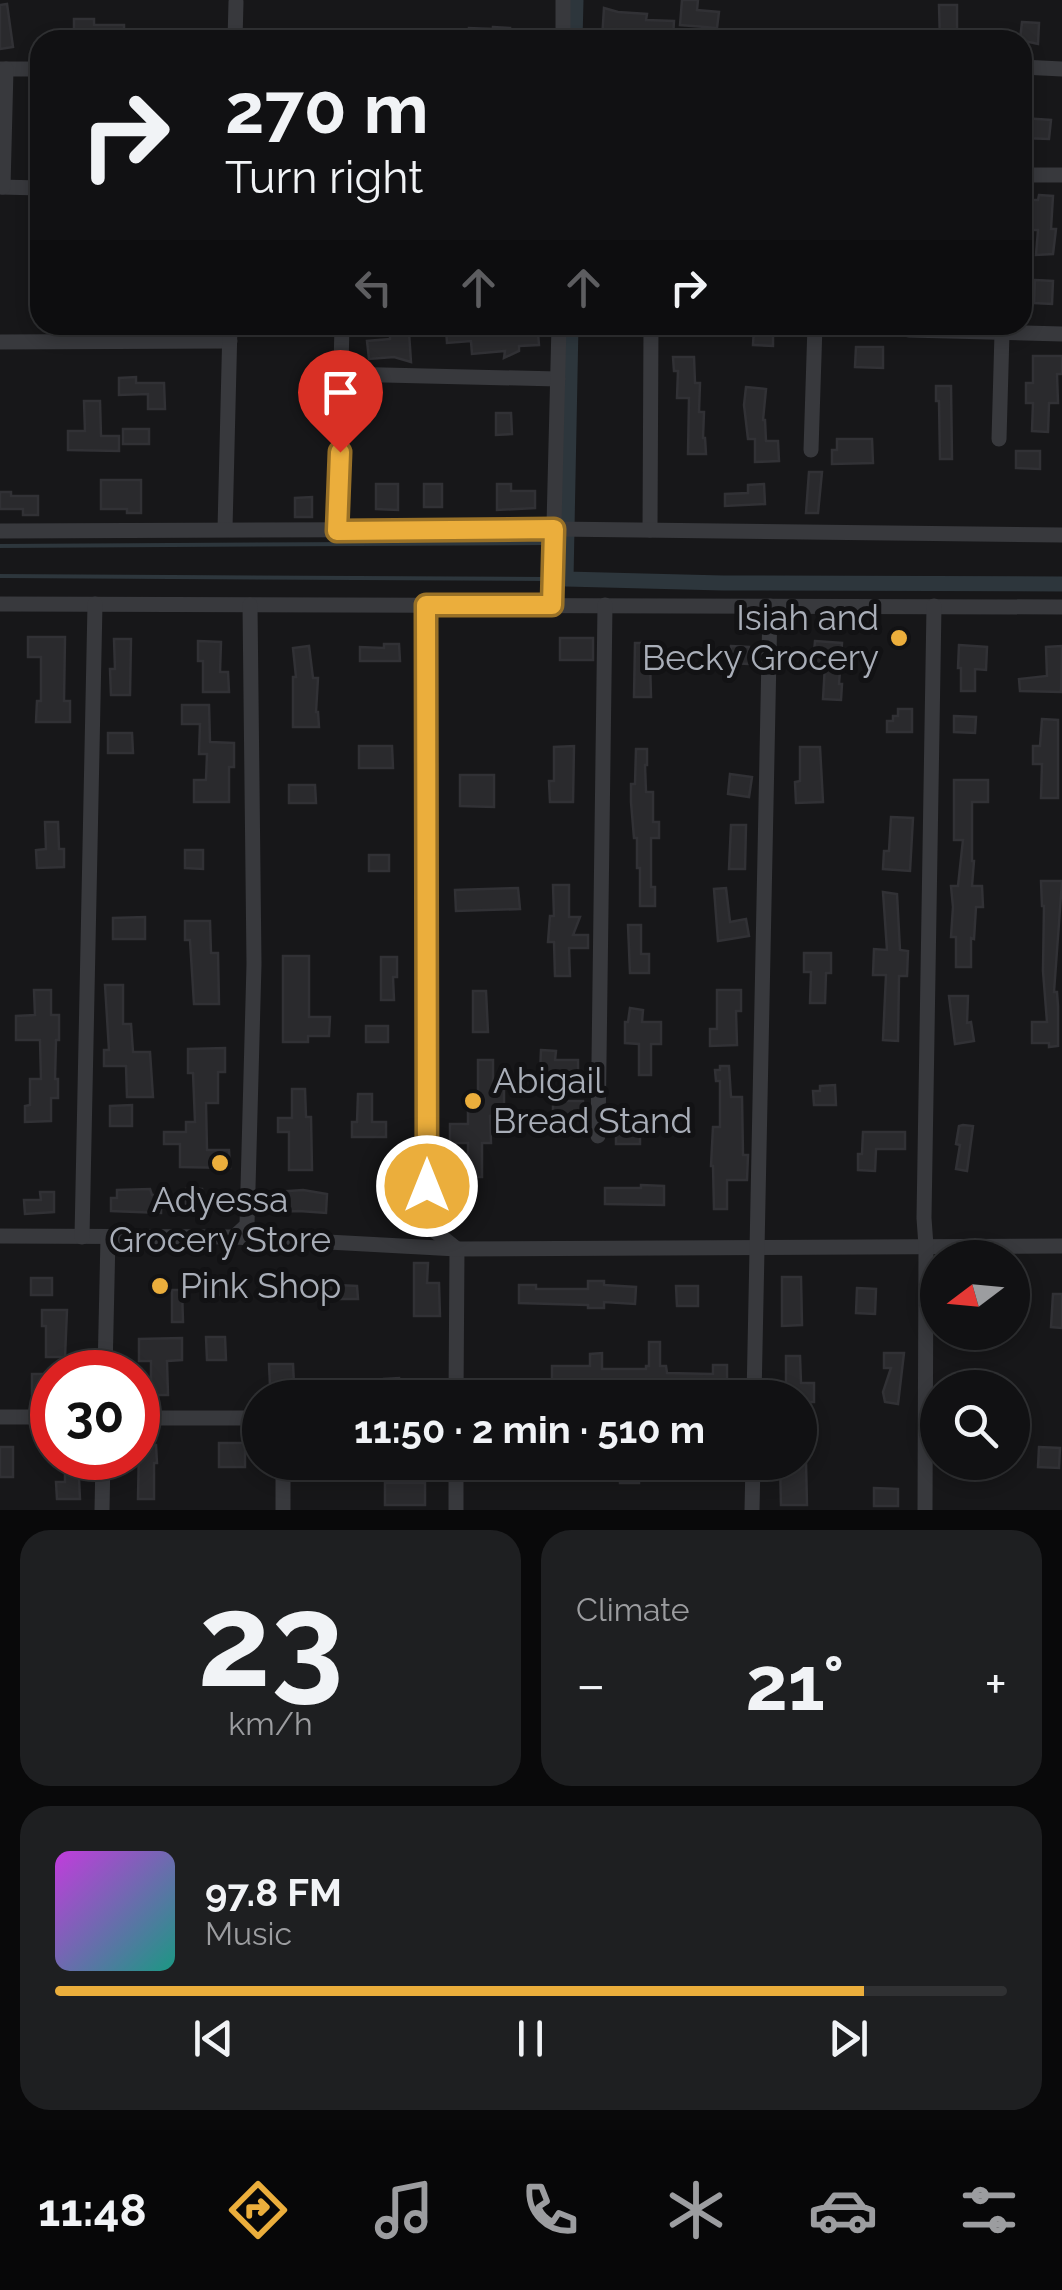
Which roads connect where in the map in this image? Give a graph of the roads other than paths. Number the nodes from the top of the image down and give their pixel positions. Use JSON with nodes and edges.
{"nodes":[{"id":1,"x":563,"y":0,"type":"edge"},
{"id":2,"x":236,"y":2,"type":"edge"},
{"id":3,"x":236,"y":30,"type":"edge"},
{"id":4,"x":563,"y":30,"type":"edge"},
{"id":5,"x":1032,"y":68,"type":"edge"},
{"id":6,"x":3,"y":69,"type":"edge"},
{"id":7,"x":30,"y":69,"type":"edge"},
{"id":8,"x":1062,"y":69,"type":"edge"},
{"id":9,"x":1032,"y":175,"type":"edge"},
{"id":10,"x":1062,"y":175,"type":"edge"},
{"id":11,"x":2,"y":188,"type":"edge"},
{"id":12,"x":30,"y":188,"type":"edge"},
{"id":13,"x":1032,"y":334,"type":"edge"},
{"id":14,"x":1062,"y":334,"type":"edge"},
{"id":15,"x":179,"y":335,"type":"edge"},
{"id":16,"x":230,"y":335,"type":"edge"},
{"id":17,"x":342,"y":335,"type":"edge"},
{"id":18,"x":559,"y":335,"type":"edge"},
{"id":19,"x":652,"y":335,"type":"edge"},
{"id":20,"x":814,"y":335,"type":"edge"},
{"id":21,"x":1002,"y":335,"type":"edge"},
{"id":22,"x":0,"y":342,"type":"edge"},
{"id":23,"x":342,"y":374,"type":"junction"},
{"id":24,"x":558,"y":379,"type":"junction"},
{"id":25,"x":999,"y":440,"type":"dead end"},
{"id":26,"x":811,"y":450,"type":"dead end"},
{"id":27,"x":224,"y":529,"type":"junction"},
{"id":28,"x":554,"y":529,"type":"junction"},
{"id":29,"x":650,"y":530,"type":"junction"},
{"id":30,"x":0,"y":531,"type":"edge"},
{"id":31,"x":337,"y":531,"type":"junction"},
{"id":32,"x":1062,"y":536,"type":"edge"},
{"id":33,"x":0,"y":604,"type":"edge"},
{"id":34,"x":95,"y":604,"type":"junction"},
{"id":35,"x":250,"y":605,"type":"junction"},
{"id":36,"x":426,"y":605,"type":"junction"},
{"id":37,"x":552,"y":605,"type":"junction"},
{"id":38,"x":605,"y":606,"type":"junction"},
{"id":39,"x":770,"y":606,"type":"junction"},
{"id":40,"x":934,"y":606,"type":"junction"},
{"id":41,"x":1062,"y":606,"type":"edge"},
{"id":42,"x":598,"y":1136,"type":"dead end"},
{"id":43,"x":0,"y":1236,"type":"edge"},
{"id":44,"x":82,"y":1237,"type":"junction"},
{"id":45,"x":108,"y":1237,"type":"junction"},
{"id":46,"x":234,"y":1237,"type":"junction"},
{"id":47,"x":926,"y":1240,"type":"edge"},
{"id":48,"x":757,"y":1246,"type":"junction"},
{"id":49,"x":920,"y":1246,"type":"edge"},
{"id":50,"x":1030,"y":1246,"type":"edge"},
{"id":51,"x":1062,"y":1246,"type":"edge"},
{"id":52,"x":457,"y":1250,"type":"junction"},
{"id":53,"x":105,"y":1350,"type":"edge"},
{"id":54,"x":926,"y":1350,"type":"edge"},
{"id":55,"x":456,"y":1380,"type":"edge"},
{"id":56,"x":754,"y":1380,"type":"edge"},
{"id":57,"x":0,"y":1417,"type":"edge"},
{"id":58,"x":30,"y":1417,"type":"edge"},
{"id":59,"x":160,"y":1418,"type":"edge"},
{"id":60,"x":242,"y":1418,"type":"edge"},
{"id":61,"x":103,"y":1480,"type":"edge"},
{"id":62,"x":283,"y":1480,"type":"edge"},
{"id":63,"x":456,"y":1480,"type":"edge"},
{"id":64,"x":753,"y":1480,"type":"edge"},
{"id":65,"x":102,"y":1510,"type":"edge"},
{"id":66,"x":283,"y":1510,"type":"edge"},
{"id":67,"x":456,"y":1510,"type":"edge"},
{"id":68,"x":752,"y":1510,"type":"edge"},
{"id":69,"x":925,"y":1510,"type":"edge"}],
"edges":[{"from":1,"to":4,"type":"street"},
{"from":2,"to":3,"type":"street"},
{"from":5,"to":8,"type":"street"},
{"from":6,"to":7,"type":"street"},
{"from":6,"to":11,"type":"street"},
{"from":9,"to":10,"type":"street"},
{"from":11,"to":12,"type":"street"},
{"from":13,"to":14,"type":"street"},
{"from":15,"to":22,"type":"street"},
{"from":16,"to":27,"type":"street"},
{"from":17,"to":23,"type":"street"},
{"from":18,"to":24,"type":"street"},
{"from":19,"to":29,"type":"street"},
{"from":20,"to":26,"type":"street"},
{"from":21,"to":25,"type":"street"},
{"from":23,"to":24,"type":"street"},
{"from":23,"to":31,"type":"street"},
{"from":24,"to":28,"type":"street"},
{"from":27,"to":30,"type":"street"},
{"from":27,"to":31,"type":"street"},
{"from":28,"to":29,"type":"street"},
{"from":28,"to":31,"type":"street"},
{"from":28,"to":37,"type":"street"},
{"from":29,"to":32,"type":"street"},
{"from":33,"to":34,"type":"street"},
{"from":34,"to":35,"type":"street"},
{"from":34,"to":44,"type":"street"},
{"from":35,"to":36,"type":"street"},
{"from":35,"to":46,"type":"street"},
{"from":36,"to":37,"type":"street"},
{"from":36,"to":52,"type":"street"},
{"from":37,"to":38,"type":"street"},
{"from":38,"to":39,"type":"street"},
{"from":38,"to":42,"type":"street"},
{"from":39,"to":40,"type":"street"},
{"from":39,"to":48,"type":"street"},
{"from":40,"to":41,"type":"street"},
{"from":40,"to":47,"type":"street"},
{"from":43,"to":44,"type":"street"},
{"from":44,"to":45,"type":"street"},
{"from":45,"to":46,"type":"street"},
{"from":45,"to":53,"type":"street"},
{"from":46,"to":52,"type":"street"},
{"from":48,"to":49,"type":"street"},
{"from":48,"to":52,"type":"street"},
{"from":48,"to":56,"type":"street"},
{"from":50,"to":51,"type":"street"},
{"from":52,"to":55,"type":"street"},
{"from":54,"to":69,"type":"street"},
{"from":57,"to":58,"type":"street"},
{"from":59,"to":60,"type":"street"},
{"from":61,"to":65,"type":"street"},
{"from":62,"to":66,"type":"street"},
{"from":63,"to":67,"type":"street"},
{"from":64,"to":68,"type":"street"}]}
